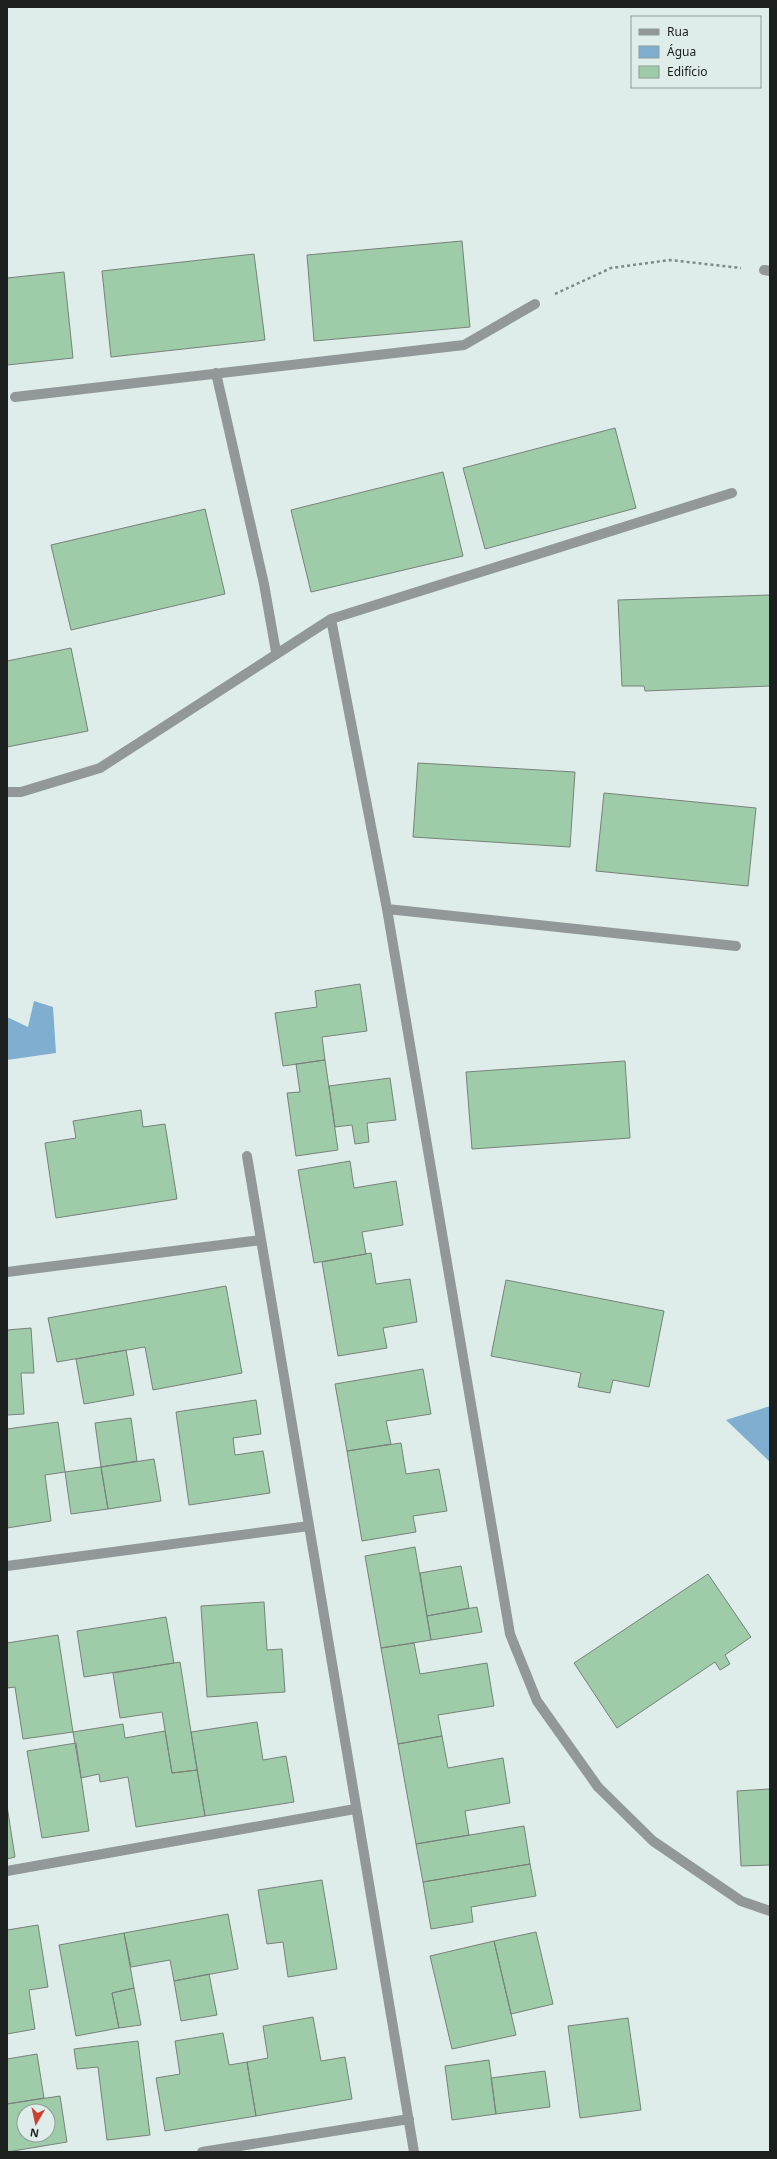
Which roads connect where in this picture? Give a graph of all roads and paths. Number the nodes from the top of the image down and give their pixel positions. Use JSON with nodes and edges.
{"nodes":[{"id":1,"x":767,"y":270,"type":"edge"},
{"id":2,"x":535,"y":304,"type":"joint"},
{"id":3,"x":216,"y":373,"type":"junction"},
{"id":4,"x":15,"y":397,"type":"dead end"},
{"id":5,"x":732,"y":493,"type":"dead end"},
{"id":6,"x":331,"y":619,"type":"junction"},
{"id":7,"x":276,"y":652,"type":"junction"},
{"id":8,"x":7,"y":792,"type":"edge"},
{"id":9,"x":387,"y":909,"type":"junction"},
{"id":10,"x":736,"y":946,"type":"dead end"},
{"id":11,"x":247,"y":1156,"type":"dead end"},
{"id":12,"x":261,"y":1240,"type":"junction"},
{"id":13,"x":7,"y":1272,"type":"edge"},
{"id":14,"x":309,"y":1526,"type":"junction"},
{"id":15,"x":7,"y":1566,"type":"edge"},
{"id":16,"x":355,"y":1809,"type":"junction"},
{"id":17,"x":7,"y":1870,"type":"edge"},
{"id":18,"x":770,"y":1911,"type":"edge"},
{"id":19,"x":408,"y":2119,"type":"junction"},
{"id":20,"x":202,"y":2152,"type":"edge"},
{"id":21,"x":414,"y":2152,"type":"edge"}],
"edges":[{"from":1,"to":2,"type":"path"},
{"from":2,"to":3,"type":"street"},
{"from":3,"to":4,"type":"street"},
{"from":3,"to":7,"type":"street"},
{"from":5,"to":6,"type":"street"},
{"from":6,"to":7,"type":"street"},
{"from":6,"to":9,"type":"street"},
{"from":7,"to":8,"type":"street"},
{"from":9,"to":10,"type":"street"},
{"from":9,"to":18,"type":"street"},
{"from":11,"to":12,"type":"street"},
{"from":12,"to":13,"type":"street"},
{"from":12,"to":14,"type":"street"},
{"from":14,"to":15,"type":"street"},
{"from":14,"to":16,"type":"street"},
{"from":16,"to":17,"type":"street"},
{"from":16,"to":19,"type":"street"},
{"from":19,"to":20,"type":"street"},
{"from":19,"to":21,"type":"street"}]}
